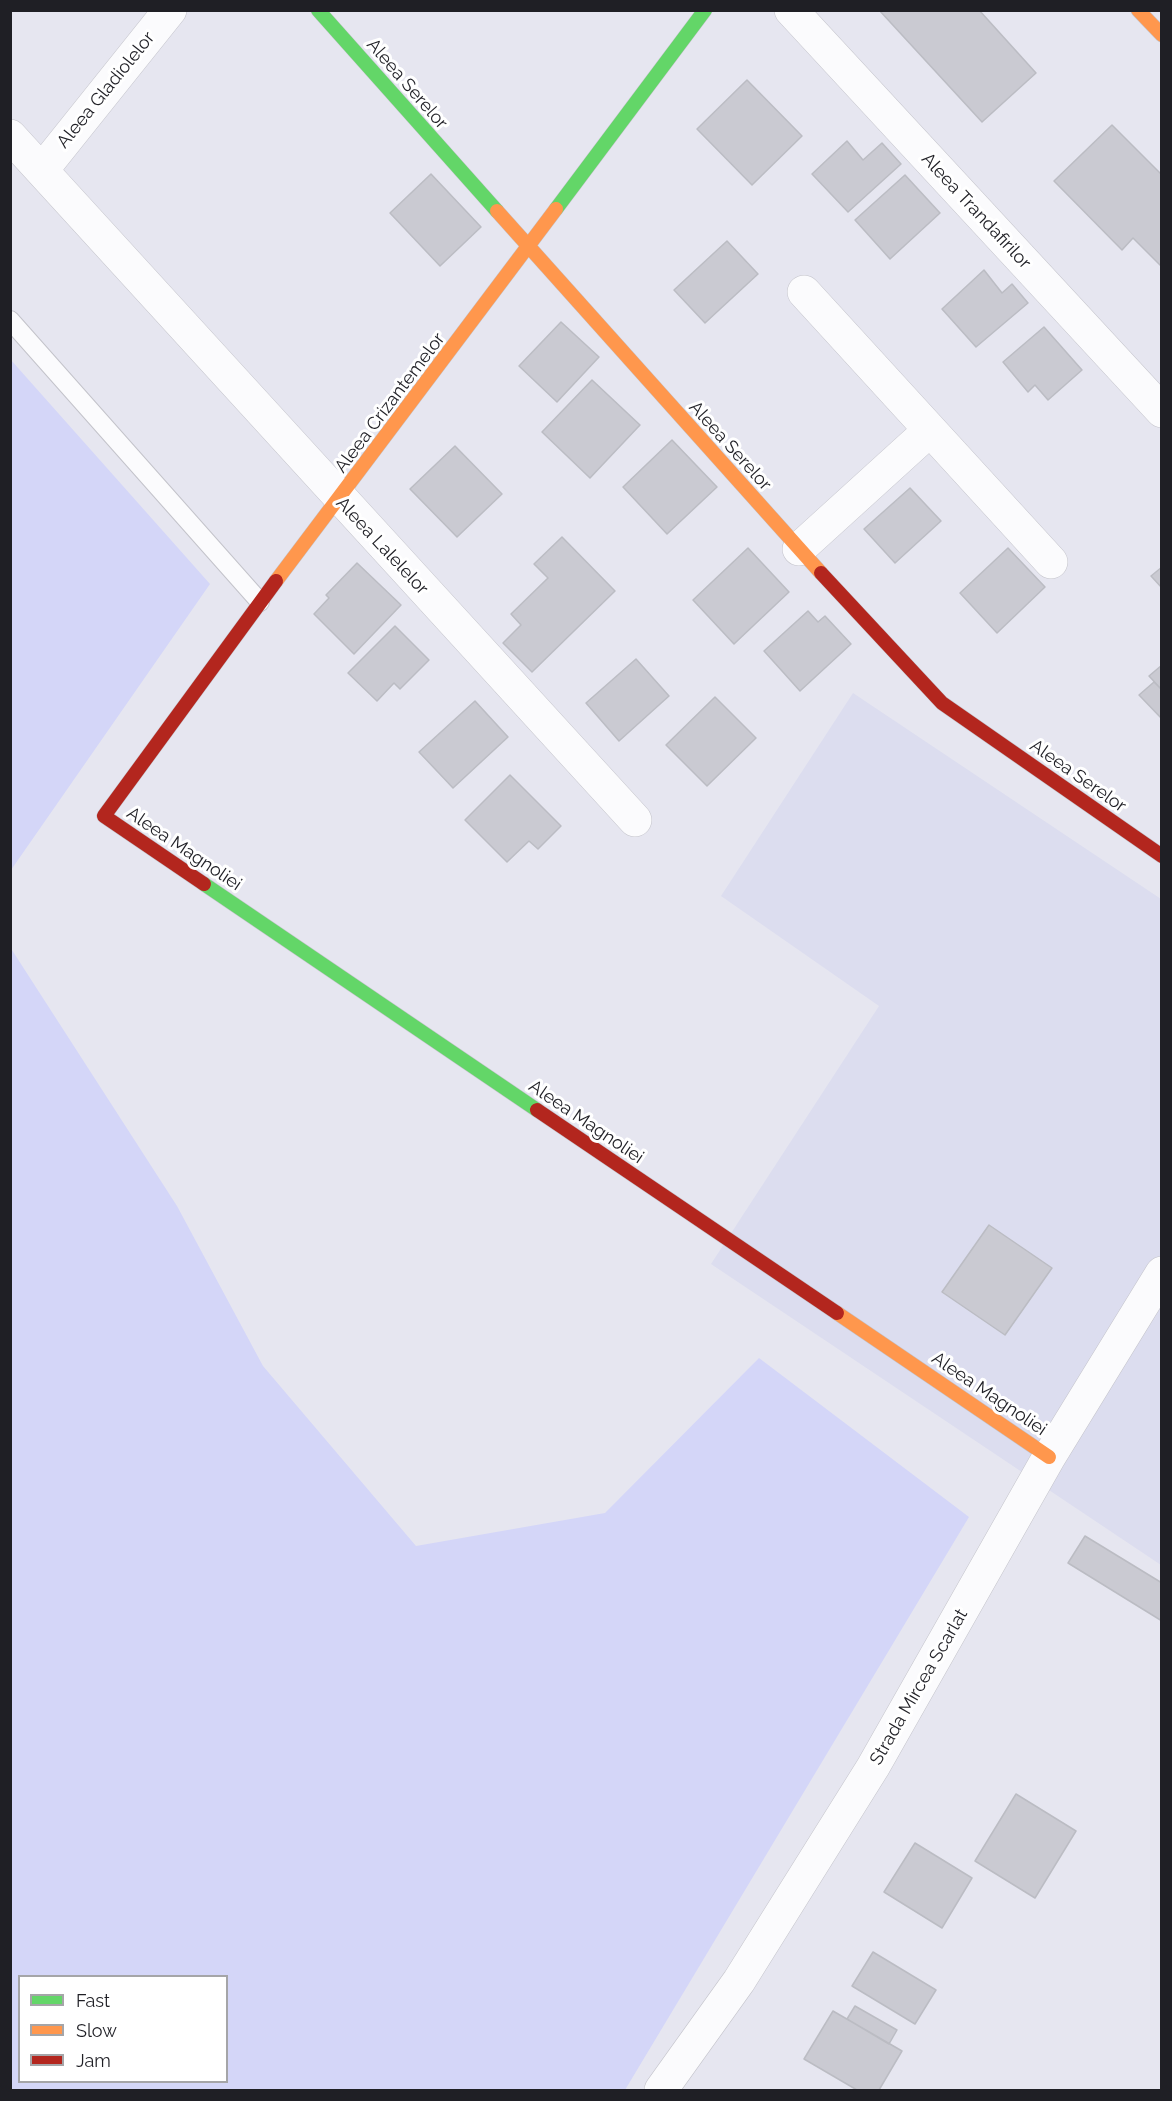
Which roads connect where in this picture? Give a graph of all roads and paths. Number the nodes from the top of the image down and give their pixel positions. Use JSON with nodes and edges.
{"nodes":[{"id":1,"x":170,"y":10,"type":"edge"},
{"id":2,"x":318,"y":10,"type":"edge"},
{"id":3,"x":705,"y":10,"type":"edge"},
{"id":4,"x":791,"y":10,"type":"edge"},
{"id":5,"x":1138,"y":10,"type":"edge"},
{"id":6,"x":1161,"y":35,"type":"edge"},
{"id":7,"x":10,"y":136,"type":"edge"},
{"id":8,"x":42,"y":170,"type":"junction"},
{"id":9,"x":528,"y":249,"type":"junction"},
{"id":10,"x":804,"y":292,"type":"dead end"},
{"id":11,"x":10,"y":320,"type":"edge"},
{"id":12,"x":1161,"y":411,"type":"edge"},
{"id":13,"x":930,"y":430,"type":"junction"},
{"id":14,"x":339,"y":500,"type":"junction"},
{"id":15,"x":799,"y":549,"type":"junction"},
{"id":16,"x":1051,"y":562,"type":"dead end"},
{"id":17,"x":260,"y":602,"type":"junction"},
{"id":18,"x":104,"y":816,"type":"joint"},
{"id":19,"x":635,"y":820,"type":"dead end"},
{"id":20,"x":1161,"y":856,"type":"edge"},
{"id":21,"x":1161,"y":1274,"type":"edge"},
{"id":22,"x":1049,"y":1457,"type":"junction"},
{"id":23,"x":661,"y":2091,"type":"edge"}],
"edges":[{"from":1,"to":8,"type":"street","name":"Aleea Gladiolelor"},
{"from":2,"to":9,"type":"street","name":"Aleea Serelor"},
{"from":3,"to":9,"type":"street","name":"Aleea Crizantemelor"},
{"from":4,"to":12,"type":"street","name":"Aleea Trandafirilor"},
{"from":5,"to":6,"type":"street"},
{"from":7,"to":8,"type":"street","name":"Aleea Lalelelor"},
{"from":8,"to":14,"type":"street","name":"Aleea Lalelelor"},
{"from":9,"to":14,"type":"street","name":"Aleea Crizantemelor"},
{"from":9,"to":15,"type":"street","name":"Aleea Serelor"},
{"from":10,"to":13,"type":"street"},
{"from":11,"to":17,"type":"lane"},
{"from":13,"to":15,"type":"street"},
{"from":13,"to":16,"type":"street"},
{"from":14,"to":17,"type":"street","name":"Aleea Crizantemelor"},
{"from":14,"to":19,"type":"street","name":"Aleea Lalelelor"},
{"from":15,"to":20,"type":"street","name":"Aleea Serelor"},
{"from":17,"to":18,"type":"street","name":"Aleea Crizantemelor"},
{"from":18,"to":22,"type":"street","name":"Aleea Magnoliei"},
{"from":21,"to":22,"type":"street","name":"Strada Mircea Scarlat"},
{"from":22,"to":23,"type":"street","name":"Strada Mircea Scarlat"}]}
